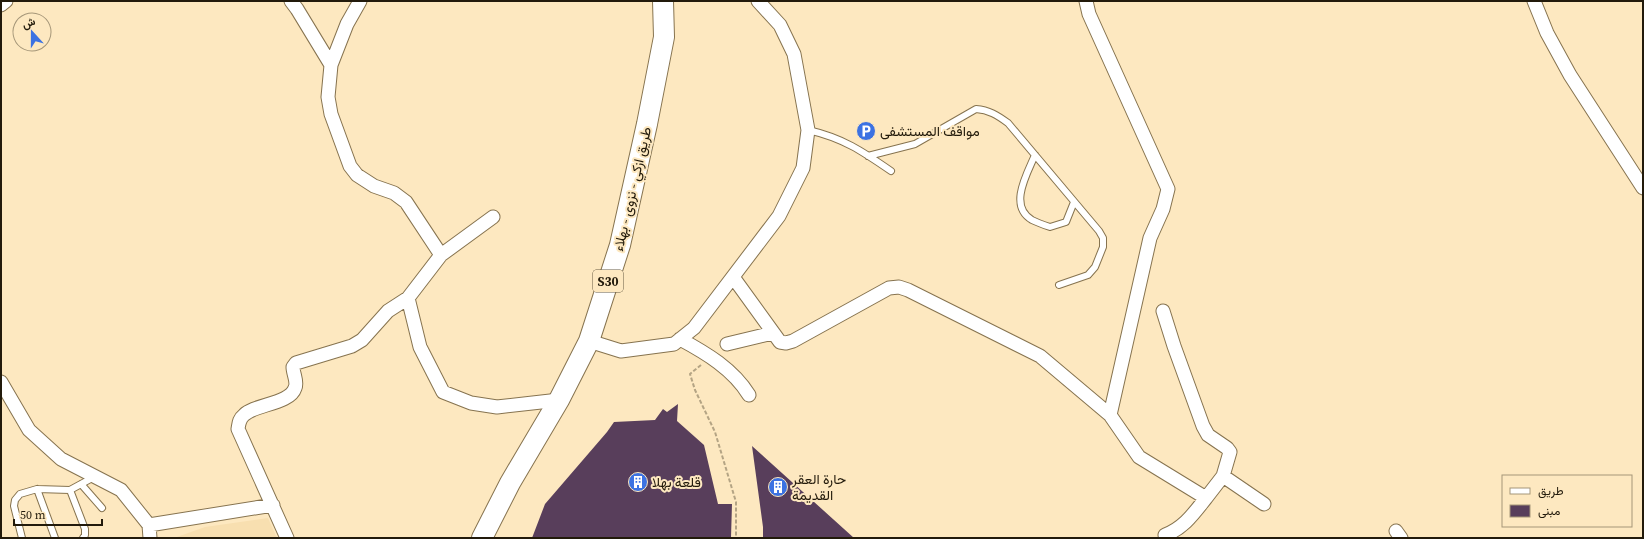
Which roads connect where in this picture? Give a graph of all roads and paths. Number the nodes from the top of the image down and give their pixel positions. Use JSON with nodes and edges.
{"nodes":[{"id":1,"x":6,"y":1,"type":"edge"},
{"id":2,"x":291,"y":1,"type":"edge"},
{"id":3,"x":360,"y":1,"type":"edge"},
{"id":4,"x":664,"y":1,"type":"edge"},
{"id":5,"x":758,"y":1,"type":"edge"},
{"id":6,"x":1086,"y":1,"type":"edge"},
{"id":7,"x":1534,"y":1,"type":"edge"},
{"id":8,"x":1,"y":5,"type":"edge"},
{"id":9,"x":331,"y":66,"type":"junction"},
{"id":10,"x":808,"y":130,"type":"junction"},
{"id":11,"x":1035,"y":155,"type":"junction"},
{"id":12,"x":868,"y":156,"type":"junction"},
{"id":13,"x":891,"y":171,"type":"dead end"},
{"id":14,"x":1643,"y":188,"type":"edge"},
{"id":15,"x":1074,"y":202,"type":"junction"},
{"id":16,"x":493,"y":217,"type":"dead end"},
{"id":17,"x":441,"y":256,"type":"junction"},
{"id":18,"x":734,"y":277,"type":"junction"},
{"id":19,"x":1059,"y":285,"type":"dead end"},
{"id":20,"x":408,"y":298,"type":"junction"},
{"id":21,"x":1163,"y":311,"type":"dead end"},
{"id":22,"x":773,"y":333,"type":"junction"},
{"id":23,"x":680,"y":339,"type":"junction"},
{"id":24,"x":589,"y":341,"type":"junction"},
{"id":25,"x":727,"y":344,"type":"dead end"},
{"id":26,"x":710,"y":356,"type":"junction"},
{"id":27,"x":1,"y":382,"type":"edge"},
{"id":28,"x":749,"y":395,"type":"dead end"},
{"id":29,"x":559,"y":400,"type":"junction"},
{"id":30,"x":1110,"y":415,"type":"junction"},
{"id":31,"x":1223,"y":476,"type":"junction"},
{"id":32,"x":95,"y":477,"type":"junction"},
{"id":33,"x":81,"y":484,"type":"junction"},
{"id":34,"x":37,"y":488,"type":"junction"},
{"id":35,"x":70,"y":490,"type":"junction"},
{"id":36,"x":1206,"y":498,"type":"junction"},
{"id":37,"x":1264,"y":504,"type":"dead end"},
{"id":38,"x":273,"y":505,"type":"junction"},
{"id":39,"x":102,"y":508,"type":"dead end"},
{"id":40,"x":149,"y":532,"type":"edge"},
{"id":41,"x":22,"y":538,"type":"edge"},
{"id":42,"x":55,"y":538,"type":"edge"},
{"id":43,"x":83,"y":538,"type":"edge"},
{"id":44,"x":287,"y":538,"type":"edge"},
{"id":45,"x":482,"y":538,"type":"edge"},
{"id":46,"x":736,"y":538,"type":"edge"},
{"id":47,"x":1166,"y":538,"type":"edge"}],
"edges":[{"from":1,"to":8,"type":"street"},
{"from":2,"to":9,"type":"street"},
{"from":3,"to":9,"type":"street"},
{"from":4,"to":24,"type":"main road","name":"طريق ازكي - نزوى - بهلاء","number":"S30"},
{"from":5,"to":10,"type":"street"},
{"from":6,"to":30,"type":"street"},
{"from":7,"to":14,"type":"street"},
{"from":9,"to":17,"type":"street"},
{"from":10,"to":12,"type":"lane"},
{"from":10,"to":18,"type":"street"},
{"from":11,"to":12,"type":"lane"},
{"from":11,"to":15,"type":"lane"},
{"from":11,"to":15,"type":"lane"},
{"from":12,"to":13,"type":"lane"},
{"from":15,"to":19,"type":"lane"},
{"from":16,"to":17,"type":"street"},
{"from":17,"to":20,"type":"street"},
{"from":18,"to":22,"type":"street"},
{"from":18,"to":23,"type":"street"},
{"from":20,"to":29,"type":"street"},
{"from":20,"to":38,"type":"street"},
{"from":21,"to":31,"type":"street"},
{"from":22,"to":25,"type":"street"},
{"from":22,"to":30,"type":"street"},
{"from":23,"to":24,"type":"street"},
{"from":23,"to":26,"type":"street"},
{"from":24,"to":29,"type":"main road","name":"طريق ازكي - نزوى - بهلاء","number":"S30"},
{"from":26,"to":28,"type":"street"},
{"from":26,"to":46,"type":"path"},
{"from":27,"to":32,"type":"street"},
{"from":29,"to":45,"type":"main road","name":"طريق ازكي - نزوى - بهلاء","number":"S30"},
{"from":30,"to":36,"type":"street"},
{"from":31,"to":36,"type":"street"},
{"from":31,"to":37,"type":"street"},
{"from":32,"to":33,"type":"lane"},
{"from":32,"to":40,"type":"street"},
{"from":33,"to":35,"type":"lane"},
{"from":33,"to":39,"type":"lane"},
{"from":34,"to":35,"type":"lane"},
{"from":34,"to":41,"type":"lane"},
{"from":34,"to":42,"type":"lane"},
{"from":35,"to":43,"type":"lane"},
{"from":36,"to":47,"type":"street"},
{"from":38,"to":40,"type":"street"},
{"from":38,"to":44,"type":"street"}]}
